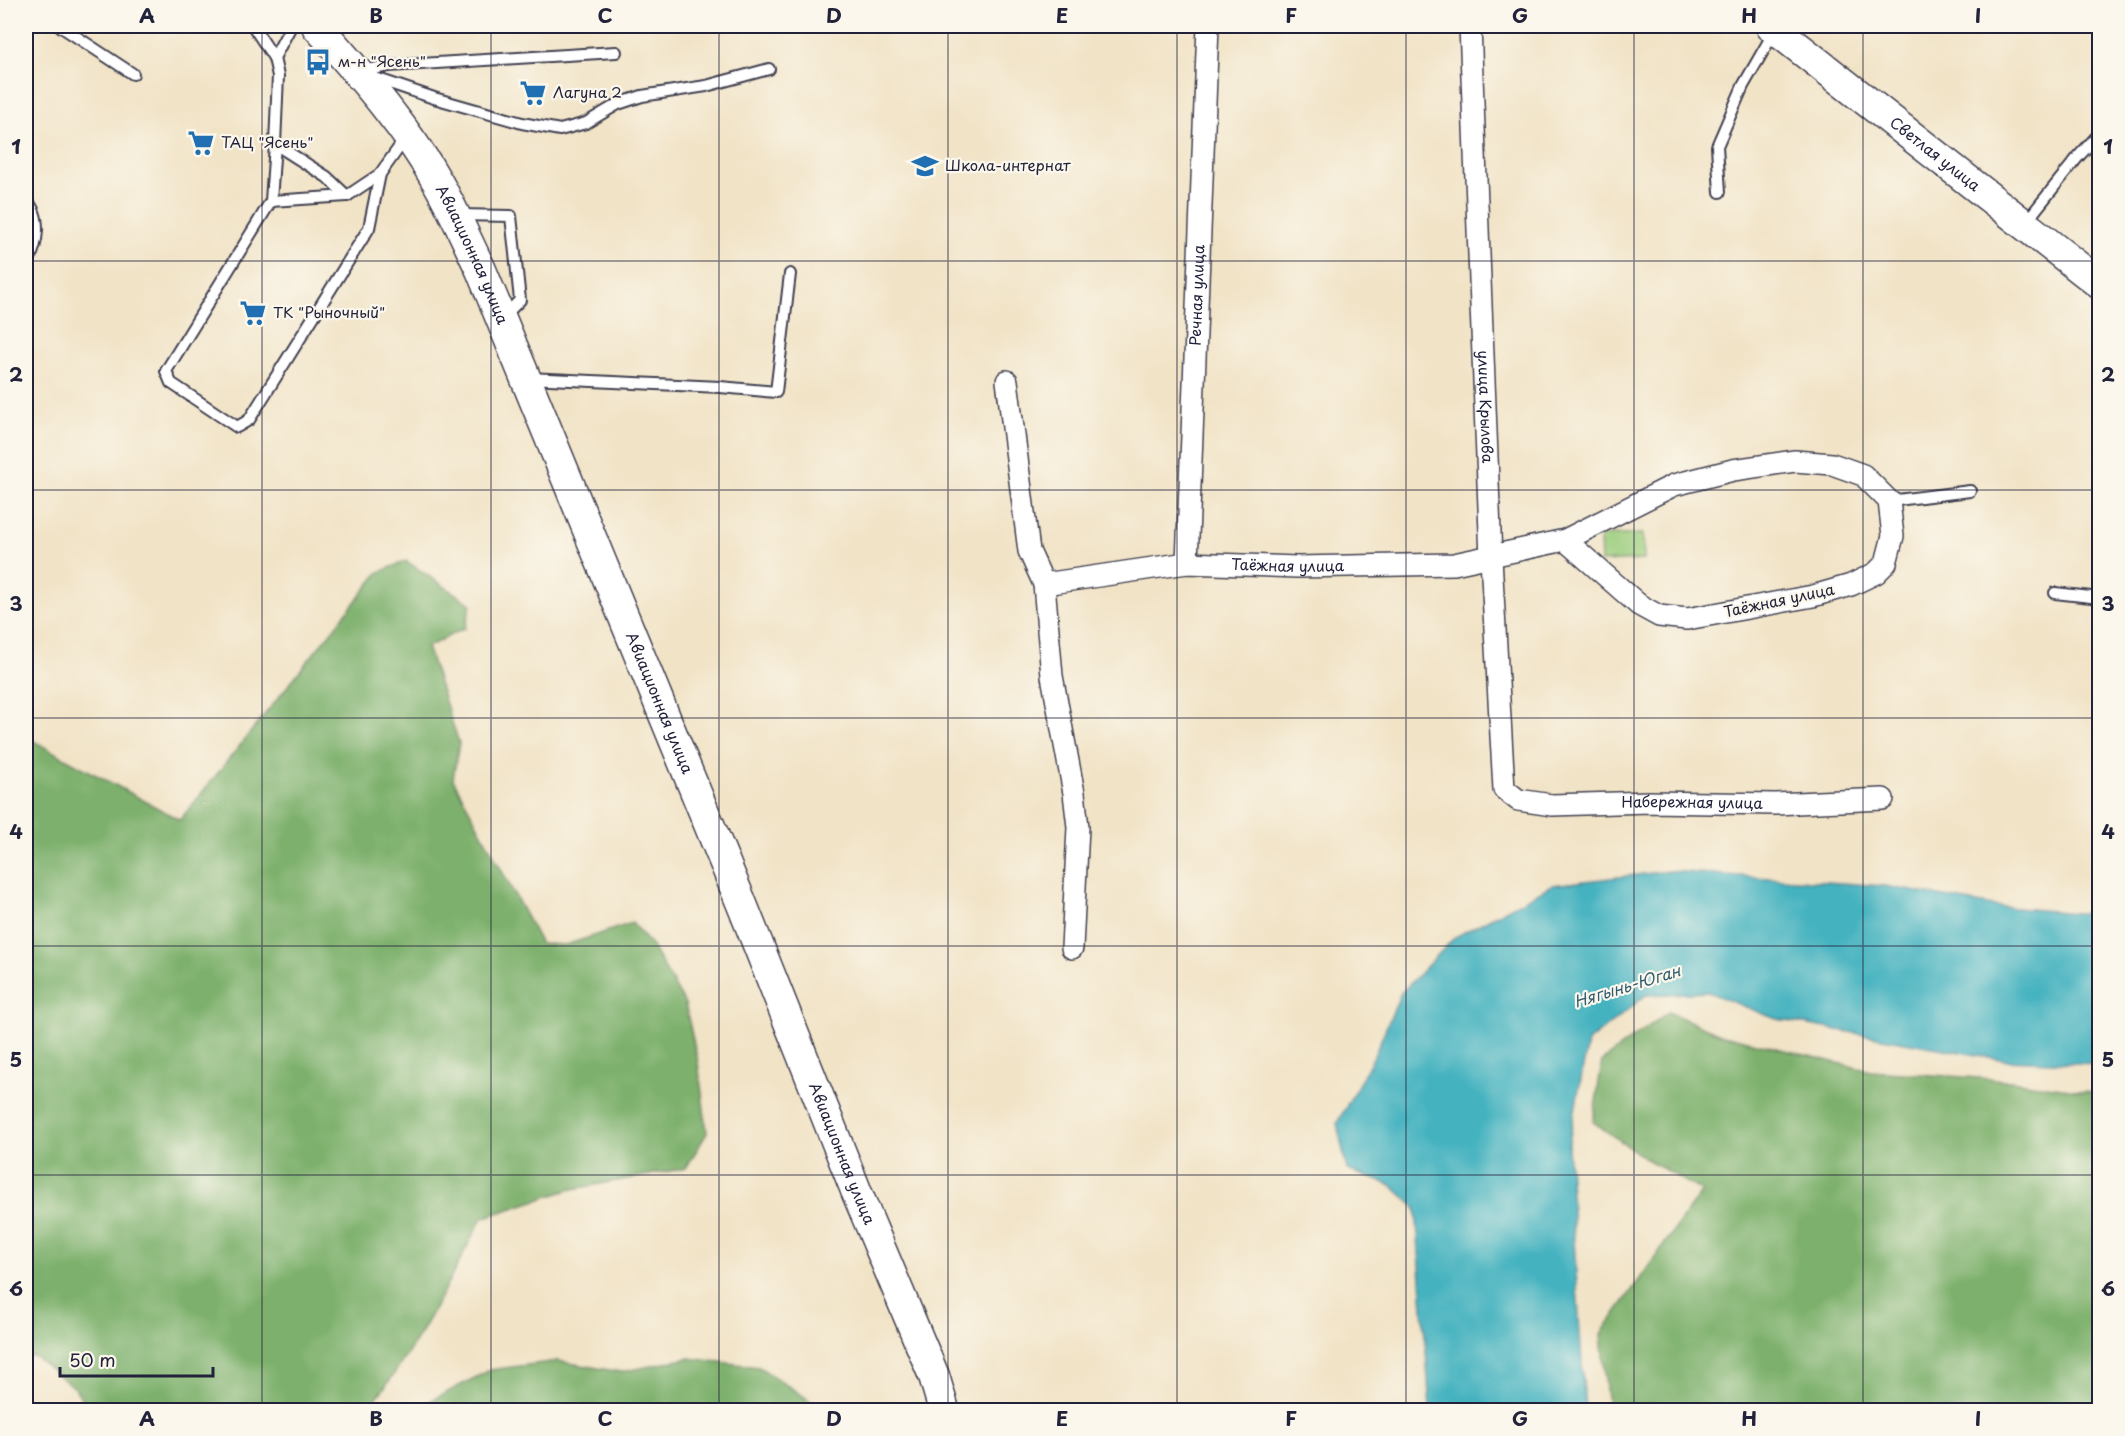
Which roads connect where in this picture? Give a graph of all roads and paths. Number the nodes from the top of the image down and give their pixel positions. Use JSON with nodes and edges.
{"nodes":[{"id":1,"x":60,"y":26,"type":"edge"},
{"id":2,"x":253,"y":26,"type":"edge"},
{"id":3,"x":291,"y":26,"type":"edge"},
{"id":4,"x":317,"y":26,"type":"edge"},
{"id":5,"x":1208,"y":26,"type":"edge"},
{"id":6,"x":1470,"y":26,"type":"edge"},
{"id":7,"x":1773,"y":27,"type":"edge"},
{"id":8,"x":616,"y":52,"type":"dead end"},
{"id":9,"x":274,"y":58,"type":"junction"},
{"id":10,"x":769,"y":69,"type":"dead end"},
{"id":11,"x":357,"y":72,"type":"junction"},
{"id":12,"x":133,"y":74,"type":"dead end"},
{"id":13,"x":2100,"y":133,"type":"edge"},
{"id":14,"x":407,"y":137,"type":"junction"},
{"id":15,"x":275,"y":144,"type":"junction"},
{"id":16,"x":380,"y":174,"type":"junction"},
{"id":17,"x":1720,"y":192,"type":"dead end"},
{"id":18,"x":347,"y":196,"type":"junction"},
{"id":19,"x":26,"y":200,"type":"edge"},
{"id":20,"x":270,"y":201,"type":"junction"},
{"id":21,"x":455,"y":215,"type":"junction"},
{"id":22,"x":2024,"y":225,"type":"junction"},
{"id":23,"x":26,"y":265,"type":"edge"},
{"id":24,"x":790,"y":274,"type":"dead end"},
{"id":25,"x":2100,"y":284,"type":"edge"},
{"id":26,"x":501,"y":320,"type":"junction"},
{"id":27,"x":525,"y":378,"type":"junction"},
{"id":28,"x":1007,"y":381,"type":"dead end"},
{"id":29,"x":1970,"y":491,"type":"dead end"},
{"id":30,"x":1889,"y":501,"type":"junction"},
{"id":31,"x":1564,"y":540,"type":"junction"},
{"id":32,"x":1491,"y":558,"type":"junction"},
{"id":33,"x":1187,"y":563,"type":"junction"},
{"id":34,"x":1044,"y":584,"type":"junction"},
{"id":35,"x":2055,"y":593,"type":"dead end"},
{"id":36,"x":2100,"y":598,"type":"edge"},
{"id":37,"x":1504,"y":789,"type":"joint"},
{"id":38,"x":1882,"y":799,"type":"dead end"},
{"id":39,"x":1072,"y":948,"type":"dead end"},
{"id":40,"x":944,"y":1410,"type":"edge"}],
"edges":[{"from":1,"to":12,"type":"lane"},
{"from":2,"to":9,"type":"lane"},
{"from":3,"to":9,"type":"lane"},
{"from":4,"to":11,"type":"street","name":"Авиационная улица"},
{"from":5,"to":33,"type":"street","name":"Речная улица"},
{"from":6,"to":32,"type":"street","name":"улица Крылова"},
{"from":7,"to":17,"type":"lane"},
{"from":7,"to":22,"type":"street","name":"Светлая улица"},
{"from":8,"to":11,"type":"lane"},
{"from":9,"to":15,"type":"lane"},
{"from":10,"to":11,"type":"lane"},
{"from":11,"to":14,"type":"street","name":"Авиационная улица"},
{"from":13,"to":22,"type":"lane"},
{"from":14,"to":16,"type":"lane"},
{"from":14,"to":21,"type":"street","name":"Авиационная улица"},
{"from":15,"to":18,"type":"lane"},
{"from":15,"to":20,"type":"lane"},
{"from":16,"to":18,"type":"lane"},
{"from":16,"to":20,"type":"lane"},
{"from":18,"to":20,"type":"lane"},
{"from":19,"to":23,"type":"lane"},
{"from":21,"to":26,"type":"street","name":"Авиационная улица"},
{"from":21,"to":26,"type":"lane"},
{"from":22,"to":25,"type":"street","name":"Светлая улица"},
{"from":24,"to":27,"type":"lane"},
{"from":26,"to":27,"type":"street","name":"Авиационная улица"},
{"from":27,"to":40,"type":"street","name":"Авиационная улица"},
{"from":28,"to":34,"type":"street"},
{"from":29,"to":30,"type":"lane"},
{"from":30,"to":31,"type":"street","name":"Таёжная улица"},
{"from":30,"to":31,"type":"street","name":"Таёжная улица"},
{"from":31,"to":32,"type":"street","name":"Таёжная улица"},
{"from":32,"to":33,"type":"street","name":"Таёжная улица"},
{"from":32,"to":37,"type":"street","name":"улица Крылова"},
{"from":33,"to":34,"type":"street","name":"Таёжная улица"},
{"from":34,"to":39,"type":"street"},
{"from":35,"to":36,"type":"lane"},
{"from":37,"to":38,"type":"street","name":"Набережная улица"}]}
